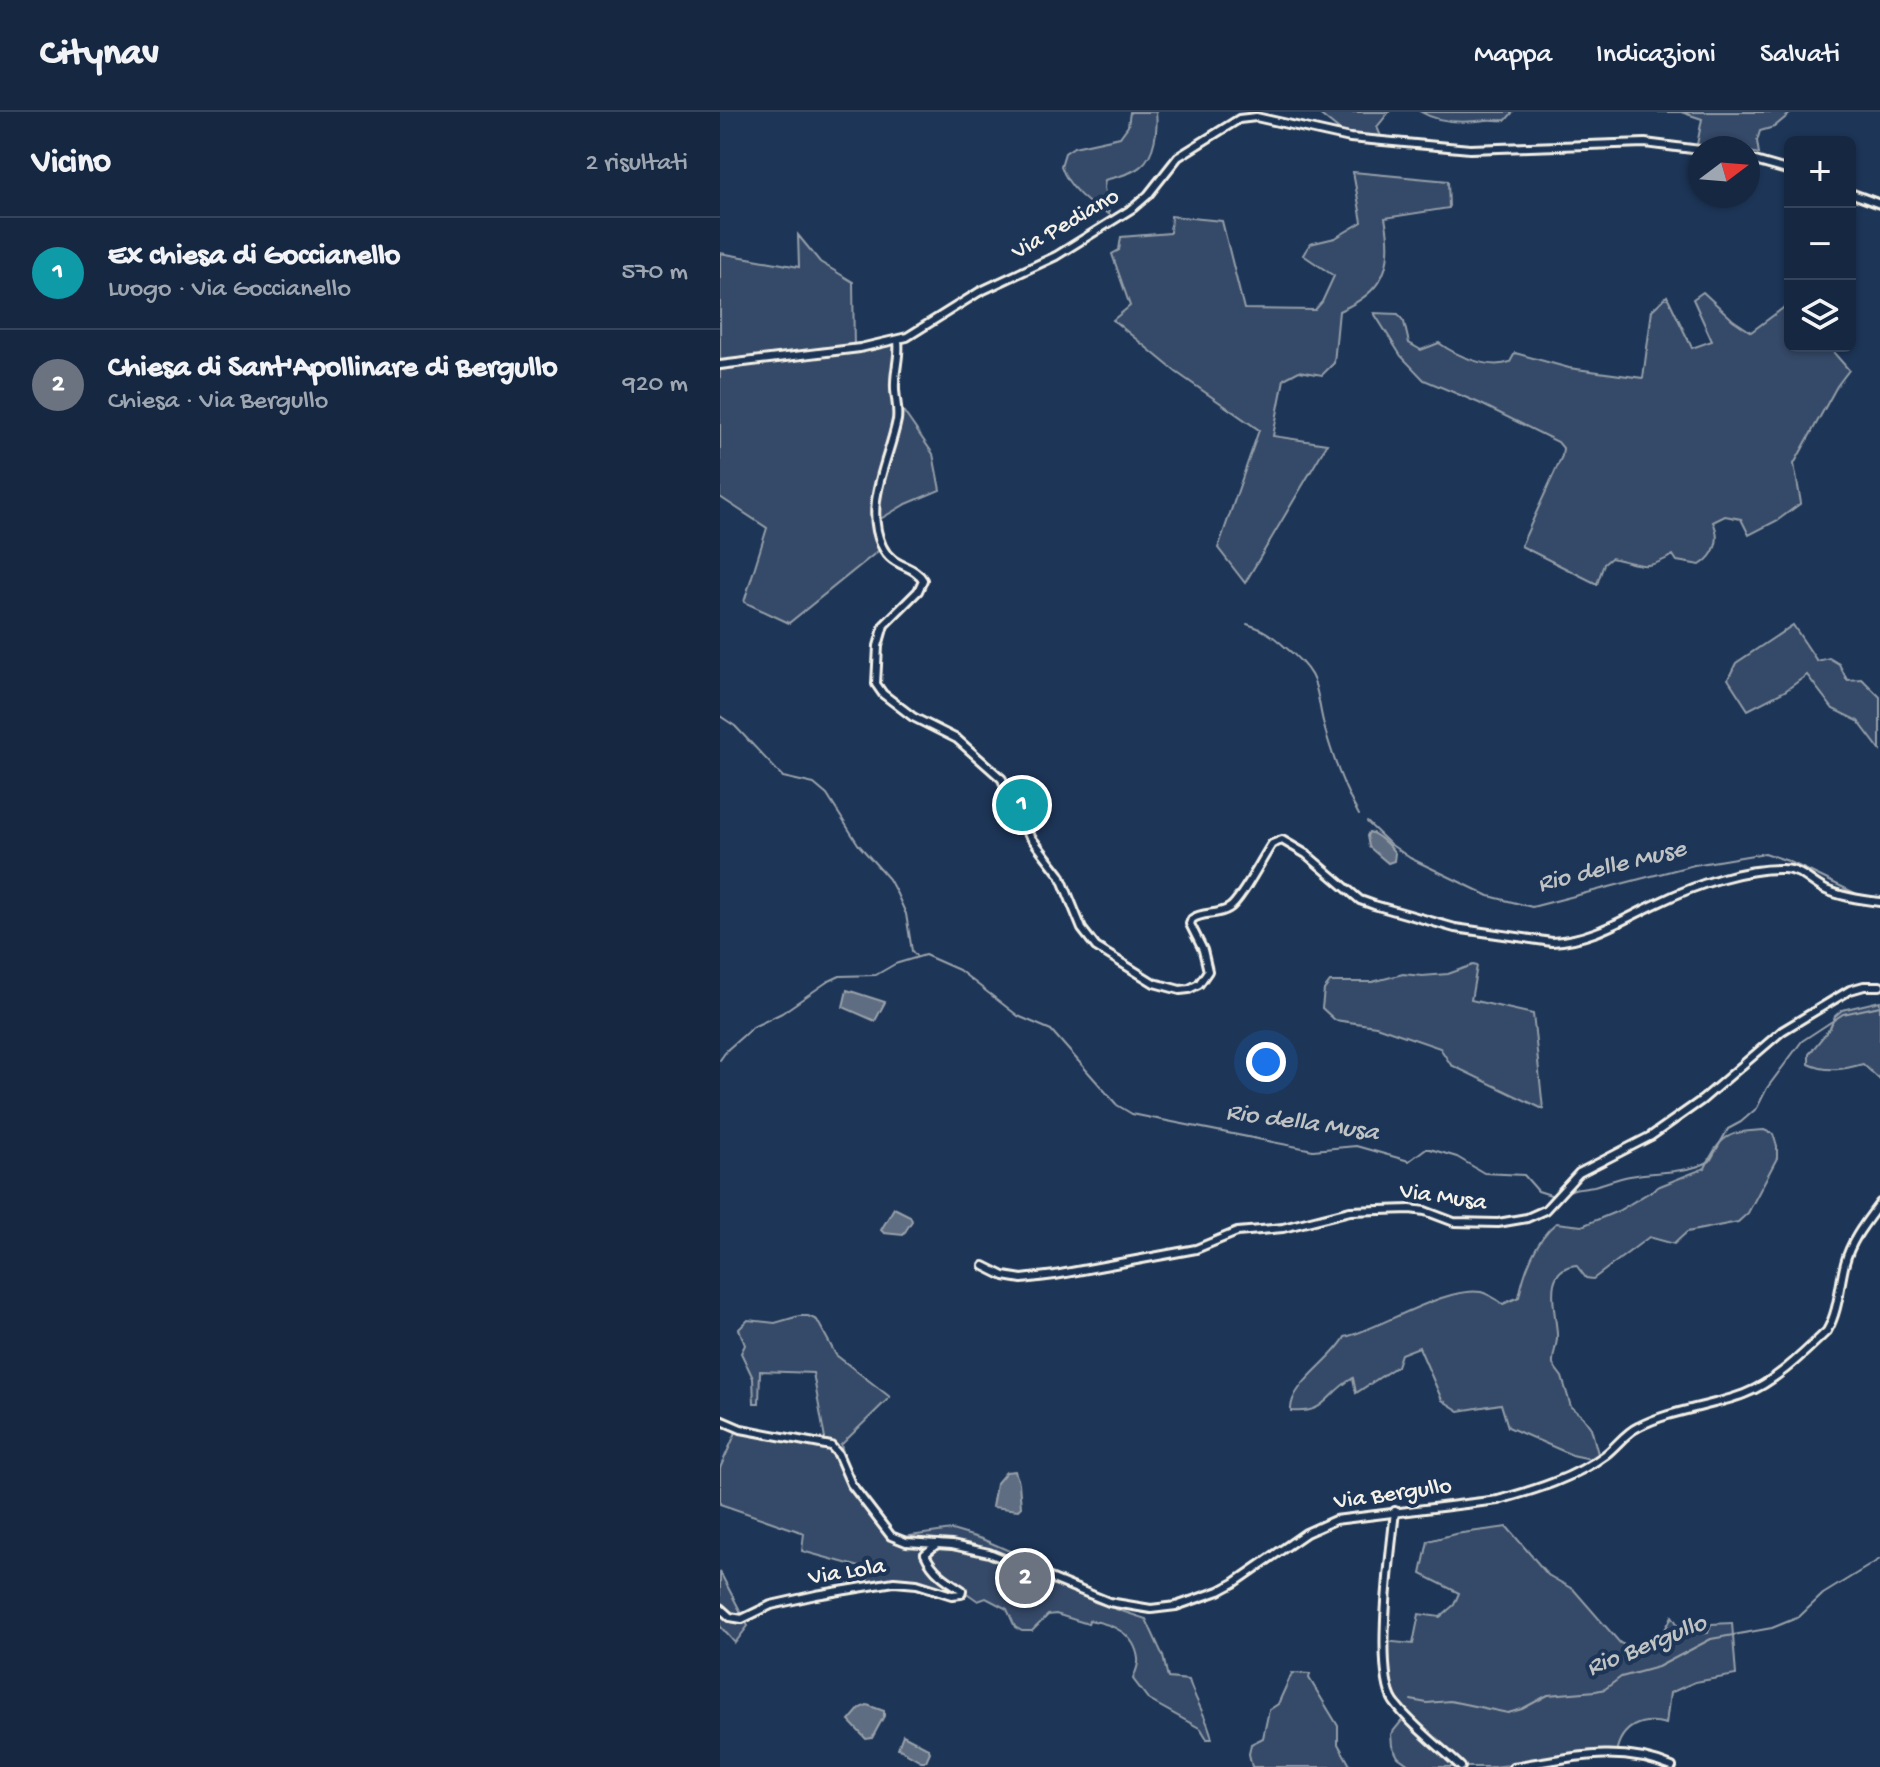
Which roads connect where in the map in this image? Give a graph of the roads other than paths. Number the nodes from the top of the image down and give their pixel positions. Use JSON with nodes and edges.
{"nodes":[{"id":1,"x":1688,"y":148,"type":"edge"},
{"id":2,"x":1760,"y":162,"type":"edge"},
{"id":3,"x":1784,"y":169,"type":"edge"},
{"id":4,"x":1856,"y":195,"type":"edge"},
{"id":5,"x":1880,"y":204,"type":"edge"},
{"id":6,"x":898,"y":341,"type":"junction"},
{"id":7,"x":720,"y":365,"type":"edge"},
{"id":8,"x":1880,"y":902,"type":"edge"},
{"id":9,"x":1880,"y":986,"type":"edge"},
{"id":10,"x":1880,"y":1203,"type":"edge"},
{"id":11,"x":984,"y":1266,"type":"dead end"},
{"id":12,"x":720,"y":1420,"type":"edge"},
{"id":13,"x":1395,"y":1511,"type":"junction"},
{"id":14,"x":937,"y":1544,"type":"junction"},
{"id":15,"x":720,"y":1608,"type":"edge"},
{"id":16,"x":1461,"y":1767,"type":"edge"},
{"id":17,"x":1513,"y":1767,"type":"edge"},
{"id":18,"x":1672,"y":1767,"type":"edge"}],
"edges":[{"from":1,"to":6,"type":"street","name":"Via Pediano"},
{"from":2,"to":3,"type":"street"},
{"from":4,"to":5,"type":"street"},
{"from":6,"to":7,"type":"street","name":"Via Pediano"},
{"from":6,"to":8,"type":"street"},
{"from":9,"to":11,"type":"street","name":"Via Musa"},
{"from":10,"to":13,"type":"street","name":"Via Bergullo"},
{"from":12,"to":14,"type":"street","name":"Via Bergullo"},
{"from":13,"to":14,"type":"street","name":"Via Bergullo"},
{"from":13,"to":16,"type":"street"},
{"from":14,"to":15,"type":"street","name":"Via Lola"},
{"from":17,"to":18,"type":"street"}]}
